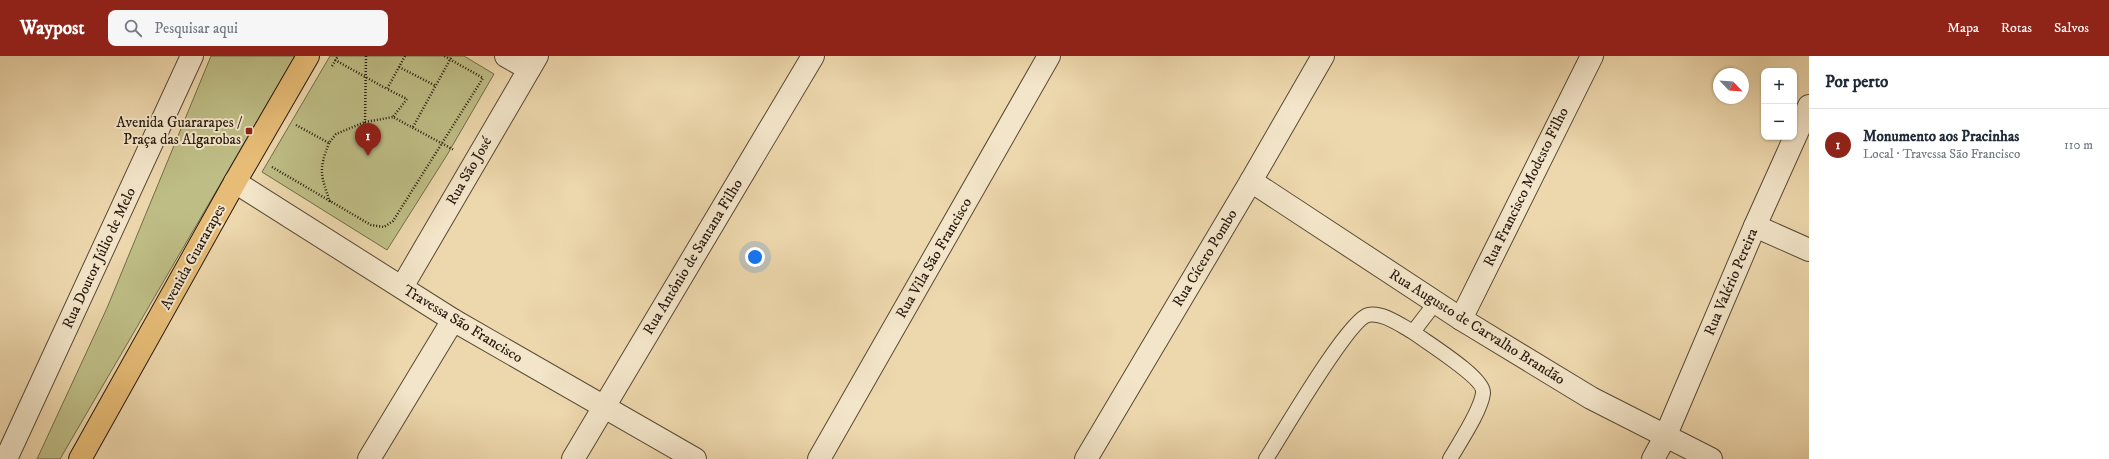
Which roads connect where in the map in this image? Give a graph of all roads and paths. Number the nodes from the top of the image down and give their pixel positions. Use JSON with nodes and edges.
{"nodes":[{"id":1,"x":192,"y":56,"type":"edge"},
{"id":2,"x":308,"y":56,"type":"edge"},
{"id":3,"x":338,"y":56,"type":"edge"},
{"id":4,"x":366,"y":56,"type":"edge"},
{"id":5,"x":405,"y":56,"type":"edge"},
{"id":6,"x":444,"y":56,"type":"edge"},
{"id":7,"x":452,"y":56,"type":"edge"},
{"id":8,"x":506,"y":56,"type":"edge"},
{"id":9,"x":813,"y":56,"type":"edge"},
{"id":10,"x":1049,"y":56,"type":"edge"},
{"id":11,"x":1323,"y":56,"type":"edge"},
{"id":12,"x":1592,"y":56,"type":"edge"},
{"id":13,"x":335,"y":60,"type":"junction"},
{"id":14,"x":450,"y":60,"type":"junction"},
{"id":15,"x":533,"y":63,"type":"edge"},
{"id":16,"x":331,"y":67,"type":"dead end"},
{"id":17,"x":399,"y":67,"type":"junction"},
{"id":18,"x":366,"y":78,"type":"junction"},
{"id":19,"x":436,"y":86,"type":"junction"},
{"id":20,"x":387,"y":89,"type":"junction"},
{"id":21,"x":1809,"y":106,"type":"edge"},
{"id":22,"x":394,"y":117,"type":"junction"},
{"id":23,"x":300,"y":118,"type":"dead end"},
{"id":24,"x":365,"y":122,"type":"junction"},
{"id":25,"x":296,"y":125,"type":"junction"},
{"id":26,"x":413,"y":127,"type":"junction"},
{"id":27,"x":292,"y":131,"type":"dead end"},
{"id":28,"x":329,"y":143,"type":"junction"},
{"id":29,"x":443,"y":144,"type":"junction"},
{"id":30,"x":274,"y":160,"type":"dead end"},
{"id":31,"x":1251,"y":181,"type":"junction"},
{"id":32,"x":235,"y":182,"type":"junction"},
{"id":33,"x":330,"y":202,"type":"junction"},
{"id":34,"x":1755,"y":226,"type":"junction"},
{"id":35,"x":1809,"y":250,"type":"edge"},
{"id":36,"x":402,"y":287,"type":"junction"},
{"id":37,"x":1436,"y":302,"type":"junction"},
{"id":38,"x":1461,"y":319,"type":"junction"},
{"id":39,"x":453,"y":320,"type":"junction"},
{"id":40,"x":1413,"y":332,"type":"junction"},
{"id":41,"x":604,"y":406,"type":"junction"},
{"id":42,"x":1665,"y":437,"type":"junction"},
{"id":43,"x":6,"y":459,"type":"edge"},
{"id":44,"x":80,"y":459,"type":"edge"},
{"id":45,"x":369,"y":459,"type":"edge"},
{"id":46,"x":573,"y":459,"type":"edge"},
{"id":47,"x":695,"y":459,"type":"edge"},
{"id":48,"x":819,"y":459,"type":"edge"},
{"id":49,"x":1086,"y":459,"type":"edge"},
{"id":50,"x":1266,"y":459,"type":"edge"},
{"id":51,"x":1450,"y":459,"type":"edge"},
{"id":52,"x":1654,"y":459,"type":"edge"},
{"id":53,"x":1711,"y":459,"type":"edge"}],
"edges":[{"from":1,"to":43,"type":"street","name":"Rua Doutor Júlio de Melo"},
{"from":2,"to":32,"type":"main road","name":"Avenida Guararapes"},
{"from":3,"to":13,"type":"path"},
{"from":4,"to":18,"type":"path"},
{"from":5,"to":17,"type":"path"},
{"from":6,"to":14,"type":"path"},
{"from":7,"to":14,"type":"path"},
{"from":8,"to":15,"type":"street"},
{"from":9,"to":41,"type":"street","name":"Rua Antônio de Santana Filho"},
{"from":10,"to":48,"type":"street","name":"Rua Vila São Francisco"},
{"from":11,"to":31,"type":"street","name":"Rua Cícero Pombo"},
{"from":12,"to":38,"type":"street","name":"Rua Francisco Modesto Filho"},
{"from":13,"to":16,"type":"path"},
{"from":13,"to":18,"type":"path"},
{"from":14,"to":19,"type":"path"},
{"from":14,"to":29,"type":"path"},
{"from":15,"to":36,"type":"street","name":"Rua São José"},
{"from":17,"to":19,"type":"path"},
{"from":17,"to":20,"type":"path"},
{"from":18,"to":20,"type":"path"},
{"from":18,"to":24,"type":"path"},
{"from":19,"to":26,"type":"path"},
{"from":20,"to":22,"type":"path"},
{"from":21,"to":34,"type":"street","name":"Rua Valério Pereira"},
{"from":22,"to":24,"type":"path"},
{"from":22,"to":26,"type":"path"},
{"from":23,"to":25,"type":"path"},
{"from":24,"to":28,"type":"path"},
{"from":25,"to":27,"type":"path"},
{"from":25,"to":28,"type":"path"},
{"from":26,"to":29,"type":"path"},
{"from":28,"to":33,"type":"path"},
{"from":29,"to":33,"type":"path"},
{"from":30,"to":33,"type":"path"},
{"from":31,"to":37,"type":"street","name":"Rua Augusto de Carvalho Brandão"},
{"from":31,"to":49,"type":"street","name":"Rua Cícero Pombo"},
{"from":32,"to":36,"type":"street","name":"Travessa São Francisco"},
{"from":32,"to":44,"type":"main road","name":"Avenida Guararapes"},
{"from":34,"to":35,"type":"street"},
{"from":34,"to":42,"type":"street","name":"Rua Valério Pereira"},
{"from":36,"to":39,"type":"street","name":"Travessa São Francisco"},
{"from":37,"to":38,"type":"street","name":"Rua Augusto de Carvalho Brandão"},
{"from":37,"to":40,"type":"lane"},
{"from":38,"to":42,"type":"street","name":"Rua Augusto de Carvalho Brandão"},
{"from":39,"to":41,"type":"street","name":"Travessa São Francisco"},
{"from":39,"to":45,"type":"street"},
{"from":40,"to":50,"type":"lane"},
{"from":40,"to":51,"type":"lane"},
{"from":41,"to":46,"type":"street","name":"Rua Antônio de Santana Filho"},
{"from":41,"to":47,"type":"street","name":"Travessa São Francisco"},
{"from":42,"to":52,"type":"street","name":"Rua Valério Pereira"},
{"from":42,"to":53,"type":"street","name":"Rua Augusto de Carvalho Brandão"}]}
